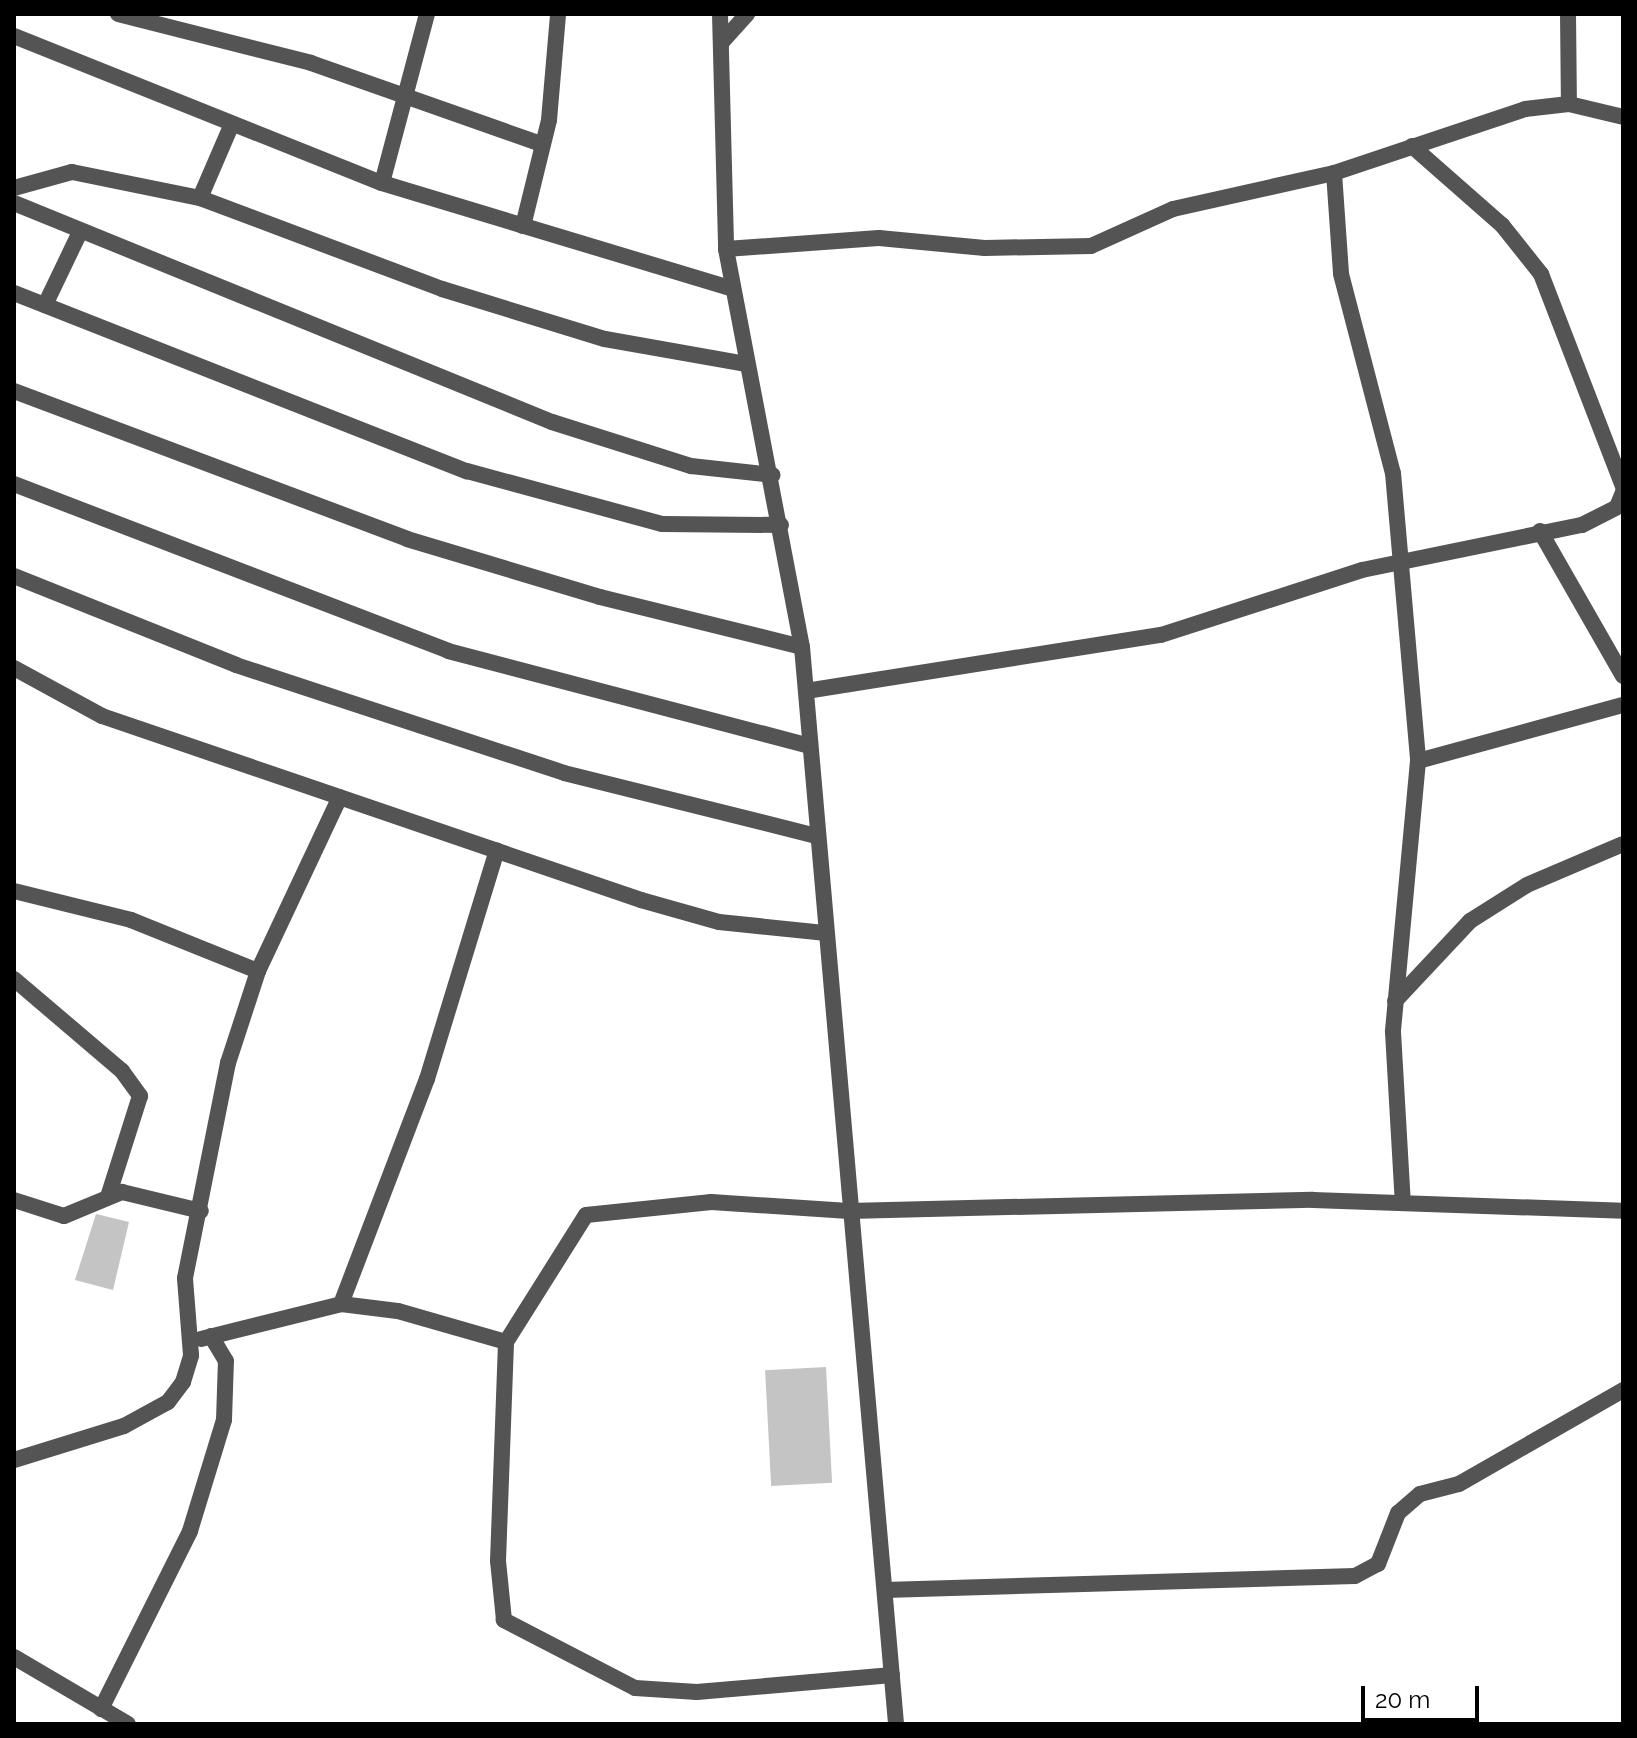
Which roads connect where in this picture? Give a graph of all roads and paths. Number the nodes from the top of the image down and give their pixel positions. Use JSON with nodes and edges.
{"nodes":[{"id":1,"x":118,"y":14,"type":"edge"},
{"id":2,"x":427,"y":14,"type":"edge"},
{"id":3,"x":558,"y":14,"type":"edge"},
{"id":4,"x":720,"y":14,"type":"edge"},
{"id":5,"x":747,"y":14,"type":"edge"},
{"id":6,"x":1568,"y":14,"type":"edge"},
{"id":7,"x":14,"y":36,"type":"edge"},
{"id":8,"x":722,"y":42,"type":"junction"},
{"id":9,"x":404,"y":93,"type":"junction"},
{"id":10,"x":1569,"y":104,"type":"junction"},
{"id":11,"x":1623,"y":117,"type":"edge"},
{"id":12,"x":231,"y":126,"type":"junction"},
{"id":13,"x":541,"y":144,"type":"junction"},
{"id":14,"x":1412,"y":146,"type":"junction"},
{"id":15,"x":1334,"y":173,"type":"junction"},
{"id":16,"x":382,"y":183,"type":"junction"},
{"id":17,"x":14,"y":188,"type":"edge"},
{"id":18,"x":200,"y":198,"type":"junction"},
{"id":19,"x":14,"y":203,"type":"edge"},
{"id":20,"x":523,"y":226,"type":"junction"},
{"id":21,"x":80,"y":232,"type":"junction"},
{"id":22,"x":726,"y":249,"type":"junction"},
{"id":23,"x":730,"y":288,"type":"junction"},
{"id":24,"x":14,"y":293,"type":"edge"},
{"id":25,"x":45,"y":305,"type":"junction"},
{"id":26,"x":747,"y":364,"type":"junction"},
{"id":27,"x":14,"y":391,"type":"edge"},
{"id":28,"x":773,"y":475,"type":"junction"},
{"id":29,"x":14,"y":484,"type":"edge"},
{"id":30,"x":1623,"y":490,"type":"edge"},
{"id":31,"x":781,"y":525,"type":"junction"},
{"id":32,"x":1540,"y":531,"type":"junction"},
{"id":33,"x":1400,"y":561,"type":"junction"},
{"id":34,"x":14,"y":576,"type":"edge"},
{"id":35,"x":802,"y":647,"type":"junction"},
{"id":36,"x":14,"y":668,"type":"edge"},
{"id":37,"x":1623,"y":676,"type":"edge"},
{"id":38,"x":806,"y":691,"type":"junction"},
{"id":39,"x":1623,"y":705,"type":"edge"},
{"id":40,"x":809,"y":746,"type":"junction"},
{"id":41,"x":1418,"y":761,"type":"junction"},
{"id":42,"x":340,"y":797,"type":"junction"},
{"id":43,"x":817,"y":836,"type":"junction"},
{"id":44,"x":1623,"y":844,"type":"edge"},
{"id":45,"x":497,"y":850,"type":"junction"},
{"id":46,"x":14,"y":891,"type":"edge"},
{"id":47,"x":826,"y":933,"type":"junction"},
{"id":48,"x":258,"y":971,"type":"junction"},
{"id":49,"x":14,"y":979,"type":"edge"},
{"id":50,"x":1395,"y":1001,"type":"junction"},
{"id":51,"x":109,"y":1194,"type":"junction"},
{"id":52,"x":14,"y":1200,"type":"edge"},
{"id":53,"x":1403,"y":1203,"type":"junction"},
{"id":54,"x":201,"y":1211,"type":"junction"},
{"id":55,"x":849,"y":1211,"type":"junction"},
{"id":56,"x":1623,"y":1211,"type":"edge"},
{"id":57,"x":341,"y":1304,"type":"junction"},
{"id":58,"x":211,"y":1336,"type":"junction"},
{"id":59,"x":189,"y":1342,"type":"junction"},
{"id":60,"x":506,"y":1342,"type":"junction"},
{"id":61,"x":1623,"y":1390,"type":"edge"},
{"id":62,"x":14,"y":1460,"type":"edge"},
{"id":63,"x":885,"y":1590,"type":"junction"},
{"id":64,"x":14,"y":1657,"type":"edge"},
{"id":65,"x":892,"y":1675,"type":"junction"},
{"id":66,"x":101,"y":1709,"type":"junction"},
{"id":67,"x":128,"y":1724,"type":"edge"},
{"id":68,"x":896,"y":1724,"type":"edge"}],
"edges":[{"from":1,"to":9,"type":"street"},
{"from":2,"to":9,"type":"street"},
{"from":3,"to":13,"type":"street"},
{"from":4,"to":8,"type":"street"},
{"from":5,"to":8,"type":"street"},
{"from":6,"to":10,"type":"street"},
{"from":7,"to":12,"type":"street"},
{"from":8,"to":22,"type":"street"},
{"from":9,"to":13,"type":"street"},
{"from":9,"to":16,"type":"street"},
{"from":10,"to":11,"type":"street"},
{"from":10,"to":14,"type":"street"},
{"from":12,"to":16,"type":"street"},
{"from":12,"to":18,"type":"street"},
{"from":13,"to":20,"type":"street"},
{"from":14,"to":15,"type":"street"},
{"from":14,"to":30,"type":"street"},
{"from":15,"to":22,"type":"street"},
{"from":15,"to":33,"type":"street"},
{"from":16,"to":20,"type":"street"},
{"from":17,"to":18,"type":"street"},
{"from":18,"to":26,"type":"street"},
{"from":19,"to":21,"type":"street"},
{"from":20,"to":23,"type":"street"},
{"from":21,"to":25,"type":"street"},
{"from":21,"to":28,"type":"street"},
{"from":22,"to":23,"type":"street"},
{"from":23,"to":26,"type":"street"},
{"from":24,"to":25,"type":"street"},
{"from":25,"to":31,"type":"street"},
{"from":26,"to":28,"type":"street"},
{"from":27,"to":35,"type":"street"},
{"from":28,"to":31,"type":"street"},
{"from":29,"to":40,"type":"street"},
{"from":30,"to":32,"type":"street"},
{"from":31,"to":35,"type":"street"},
{"from":32,"to":33,"type":"street"},
{"from":32,"to":37,"type":"street"},
{"from":33,"to":38,"type":"street"},
{"from":33,"to":41,"type":"street"},
{"from":34,"to":43,"type":"street"},
{"from":35,"to":38,"type":"street"},
{"from":36,"to":42,"type":"street"},
{"from":38,"to":40,"type":"street"},
{"from":39,"to":41,"type":"street"},
{"from":40,"to":43,"type":"street"},
{"from":41,"to":50,"type":"street"},
{"from":42,"to":45,"type":"street"},
{"from":42,"to":48,"type":"street"},
{"from":43,"to":47,"type":"street"},
{"from":44,"to":50,"type":"street"},
{"from":45,"to":47,"type":"street"},
{"from":45,"to":57,"type":"street"},
{"from":46,"to":48,"type":"street"},
{"from":47,"to":55,"type":"street"},
{"from":48,"to":54,"type":"street"},
{"from":49,"to":51,"type":"street"},
{"from":50,"to":53,"type":"street"},
{"from":51,"to":52,"type":"street"},
{"from":51,"to":54,"type":"street"},
{"from":53,"to":55,"type":"street"},
{"from":53,"to":56,"type":"street"},
{"from":54,"to":59,"type":"street"},
{"from":55,"to":60,"type":"street"},
{"from":55,"to":63,"type":"street"},
{"from":57,"to":58,"type":"street"},
{"from":57,"to":60,"type":"street"},
{"from":58,"to":59,"type":"street"},
{"from":58,"to":66,"type":"street"},
{"from":59,"to":62,"type":"street"},
{"from":60,"to":65,"type":"street"},
{"from":61,"to":63,"type":"street"},
{"from":63,"to":65,"type":"street"},
{"from":64,"to":66,"type":"street"},
{"from":65,"to":68,"type":"street"},
{"from":66,"to":67,"type":"street"}]}
